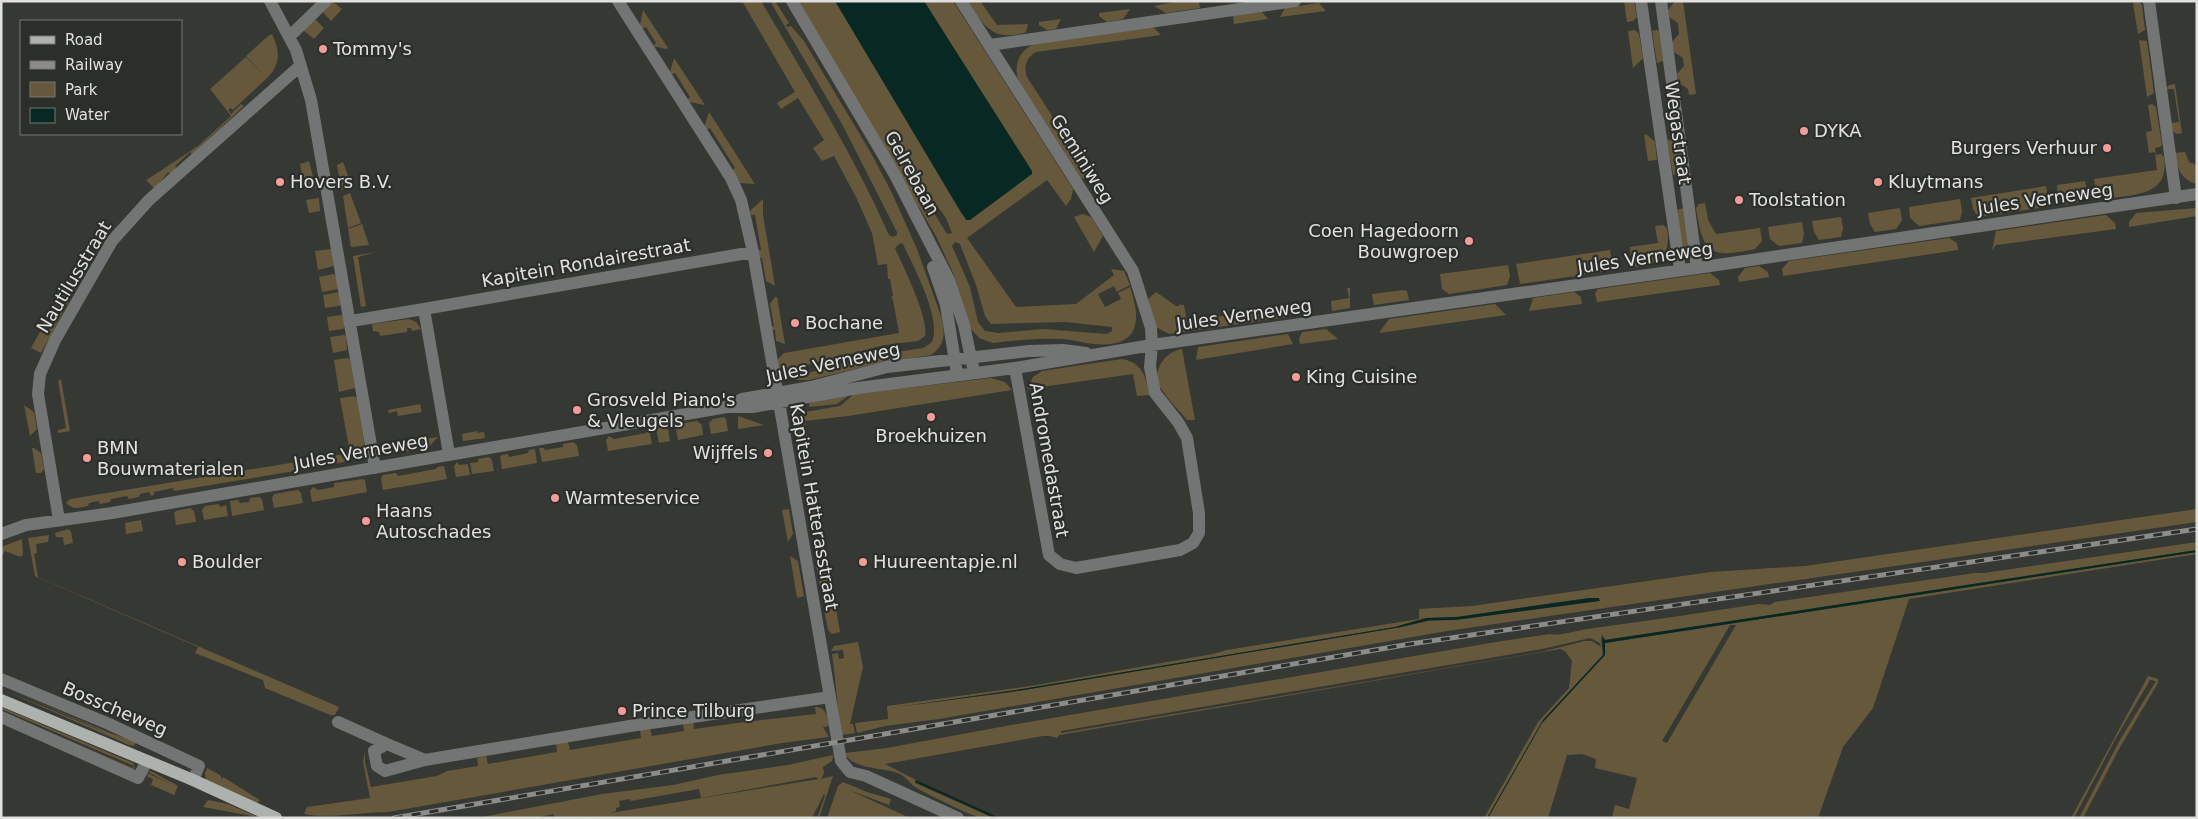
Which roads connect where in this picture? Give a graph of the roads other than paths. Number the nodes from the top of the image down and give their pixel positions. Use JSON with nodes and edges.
{"nodes":[{"id":1,"x":270,"y":1,"type":"edge"},
{"id":2,"x":326,"y":1,"type":"edge"},
{"id":3,"x":618,"y":1,"type":"edge"},
{"id":4,"x":783,"y":1,"type":"edge"},
{"id":5,"x":792,"y":1,"type":"edge"},
{"id":6,"x":961,"y":1,"type":"edge"},
{"id":7,"x":1295,"y":1,"type":"edge"},
{"id":8,"x":1641,"y":1,"type":"edge"},
{"id":9,"x":2149,"y":1,"type":"edge"},
{"id":10,"x":1662,"y":8,"type":"edge"},
{"id":11,"x":1643,"y":18,"type":"junction"},
{"id":12,"x":290,"y":36,"type":"junction"},
{"id":13,"x":990,"y":45,"type":"junction"},
{"id":14,"x":300,"y":66,"type":"junction"},
{"id":15,"x":1674,"y":95,"type":"junction"},
{"id":16,"x":1655,"y":101,"type":"junction"},
{"id":17,"x":2197,"y":194,"type":"edge"},
{"id":18,"x":2176,"y":198,"type":"junction"},
{"id":19,"x":753,"y":252,"type":"junction"},
{"id":20,"x":1697,"y":268,"type":"junction"},
{"id":21,"x":1680,"y":270,"type":"junction"},
{"id":22,"x":424,"y":309,"type":"junction"},
{"id":23,"x":351,"y":321,"type":"junction"},
{"id":24,"x":1152,"y":345,"type":"junction"},
{"id":25,"x":1098,"y":355,"type":"junction"},
{"id":26,"x":972,"y":358,"type":"junction"},
{"id":27,"x":955,"y":361,"type":"junction"},
{"id":28,"x":1015,"y":368,"type":"junction"},
{"id":29,"x":974,"y":372,"type":"junction"},
{"id":30,"x":957,"y":374,"type":"junction"},
{"id":31,"x":778,"y":398,"type":"junction"},
{"id":32,"x":449,"y":454,"type":"junction"},
{"id":33,"x":375,"y":468,"type":"junction"},
{"id":34,"x":59,"y":520,"type":"junction"},
{"id":35,"x":1,"y":534,"type":"edge"},
{"id":36,"x":1,"y":679,"type":"edge"},
{"id":37,"x":830,"y":697,"type":"junction"},
{"id":38,"x":1,"y":700,"type":"edge"},
{"id":39,"x":1,"y":717,"type":"edge"},
{"id":40,"x":338,"y":722,"type":"dead end"},
{"id":41,"x":388,"y":744,"type":"junction"},
{"id":42,"x":425,"y":760,"type":"junction"},
{"id":43,"x":146,"y":761,"type":"junction"},
{"id":44,"x":192,"y":780,"type":"junction"},
{"id":45,"x":276,"y":818,"type":"edge"},
{"id":46,"x":958,"y":818,"type":"edge"}],
"edges":[{"from":1,"to":12,"type":"street"},
{"from":2,"to":12,"type":"street"},
{"from":3,"to":19,"type":"street","name":"Kapitein Hatterasstraat"},
{"from":4,"to":27,"type":"street","name":"Gelrebaan"},
{"from":5,"to":26,"type":"street","name":"Gelrebaan"},
{"from":6,"to":13,"type":"street","name":"Geminiweg"},
{"from":7,"to":13,"type":"street"},
{"from":8,"to":11,"type":"street","name":"Wegastraat"},
{"from":9,"to":18,"type":"street"},
{"from":10,"to":11,"type":"street"},
{"from":10,"to":15,"type":"street","name":"Wegastraat"},
{"from":11,"to":16,"type":"street","name":"Wegastraat"},
{"from":12,"to":14,"type":"street"},
{"from":13,"to":24,"type":"street","name":"Geminiweg"},
{"from":14,"to":23,"type":"street"},
{"from":14,"to":34,"type":"street","name":"Nautilusstraat"},
{"from":15,"to":16,"type":"street"},
{"from":15,"to":20,"type":"street","name":"Wegastraat"},
{"from":16,"to":21,"type":"street","name":"Wegastraat"},
{"from":17,"to":18,"type":"street","name":"Jules Verneweg"},
{"from":18,"to":20,"type":"street","name":"Jules Verneweg"},
{"from":19,"to":22,"type":"street","name":"Kapitein Rondairestraat"},
{"from":19,"to":31,"type":"street","name":"Kapitein Hatterasstraat"},
{"from":20,"to":21,"type":"street","name":"Jules Verneweg"},
{"from":21,"to":24,"type":"street","name":"Jules Verneweg"},
{"from":22,"to":23,"type":"street","name":"Kapitein Rondairestraat"},
{"from":22,"to":32,"type":"street"},
{"from":23,"to":33,"type":"street"},
{"from":24,"to":25,"type":"street","name":"Jules Verneweg"},
{"from":24,"to":28,"type":"street","name":"Andromedastraat"},
{"from":25,"to":26,"type":"street","name":"Jules Verneweg"},
{"from":25,"to":28,"type":"street","name":"Jules Verneweg"},
{"from":26,"to":27,"type":"street","name":"Jules Verneweg"},
{"from":26,"to":29,"type":"street","name":"Gelrebaan"},
{"from":27,"to":30,"type":"street","name":"Gelrebaan"},
{"from":27,"to":31,"type":"street","name":"Jules Verneweg"},
{"from":28,"to":29,"type":"street","name":"Jules Verneweg"},
{"from":29,"to":30,"type":"street","name":"Jules Verneweg"},
{"from":30,"to":31,"type":"street","name":"Jules Verneweg"},
{"from":31,"to":32,"type":"street","name":"Jules Verneweg"},
{"from":31,"to":37,"type":"street","name":"Kapitein Hatterasstraat"},
{"from":32,"to":33,"type":"street","name":"Jules Verneweg"},
{"from":33,"to":34,"type":"street","name":"Jules Verneweg"},
{"from":34,"to":35,"type":"street","name":"Jules Verneweg"},
{"from":36,"to":44,"type":"street","name":"Bosscheweg"},
{"from":37,"to":42,"type":"street"},
{"from":37,"to":46,"type":"street","name":"Kapitein Hatterasstraat"},
{"from":38,"to":43,"type":"main road","name":"Bosscheweg"},
{"from":39,"to":43,"type":"street","name":"Bosscheweg"},
{"from":40,"to":41,"type":"street"},
{"from":41,"to":42,"type":"street"},
{"from":41,"to":42,"type":"street"},
{"from":43,"to":44,"type":"main road","name":"Bosscheweg"},
{"from":44,"to":45,"type":"main road","name":"Bosscheweg"}]}
